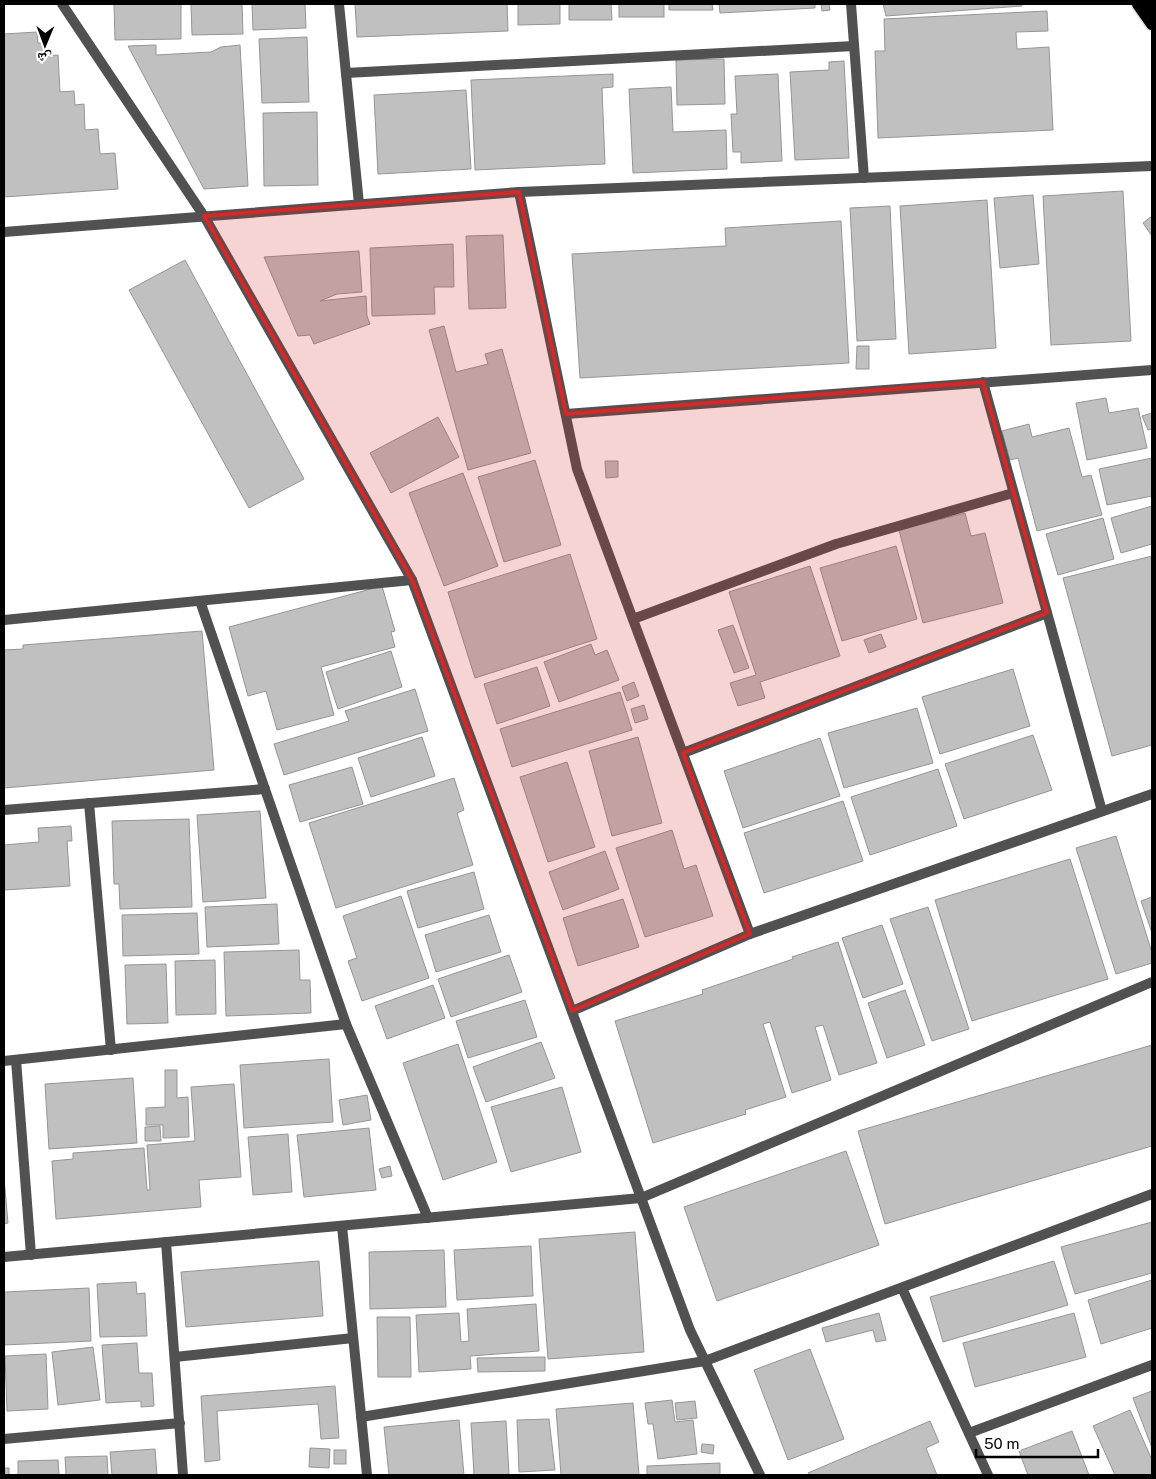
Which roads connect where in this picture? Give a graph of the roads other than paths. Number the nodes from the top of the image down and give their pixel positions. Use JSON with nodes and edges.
{"nodes":[{"id":1,"x":62,"y":4,"type":"edge"},
{"id":2,"x":339,"y":4,"type":"edge"},
{"id":3,"x":850,"y":4,"type":"edge"},
{"id":4,"x":1138,"y":4,"type":"edge"},
{"id":5,"x":1148,"y":4,"type":"edge"},
{"id":6,"x":1152,"y":8,"type":"edge"},
{"id":7,"x":1152,"y":24,"type":"edge"},
{"id":8,"x":854,"y":46,"type":"junction"},
{"id":9,"x":346,"y":73,"type":"junction"},
{"id":10,"x":1152,"y":166,"type":"edge"},
{"id":11,"x":864,"y":178,"type":"junction"},
{"id":12,"x":519,"y":192,"type":"junction"},
{"id":13,"x":359,"y":204,"type":"junction"},
{"id":14,"x":204,"y":216,"type":"junction"},
{"id":15,"x":4,"y":232,"type":"edge"},
{"id":16,"x":1152,"y":370,"type":"edge"},
{"id":17,"x":983,"y":382,"type":"junction"},
{"id":18,"x":566,"y":414,"type":"junction"},
{"id":19,"x":1013,"y":492,"type":"junction"},
{"id":20,"x":412,"y":580,"type":"junction"},
{"id":21,"x":200,"y":601,"type":"junction"},
{"id":22,"x":1047,"y":613,"type":"junction"},
{"id":23,"x":633,"y":619,"type":"junction"},
{"id":24,"x":4,"y":620,"type":"edge"},
{"id":25,"x":683,"y":753,"type":"junction"},
{"id":26,"x":265,"y":789,"type":"junction"},
{"id":27,"x":1152,"y":794,"type":"edge"},
{"id":28,"x":89,"y":803,"type":"junction"},
{"id":29,"x":4,"y":810,"type":"edge"},
{"id":30,"x":1102,"y":811,"type":"junction"},
{"id":31,"x":750,"y":934,"type":"junction"},
{"id":32,"x":1152,"y":982,"type":"edge"},
{"id":33,"x":572,"y":1011,"type":"junction"},
{"id":34,"x":346,"y":1024,"type":"junction"},
{"id":35,"x":111,"y":1050,"type":"junction"},
{"id":36,"x":16,"y":1060,"type":"junction"},
{"id":37,"x":4,"y":1062,"type":"edge"},
{"id":38,"x":1152,"y":1194,"type":"edge"},
{"id":39,"x":641,"y":1198,"type":"junction"},
{"id":40,"x":428,"y":1218,"type":"junction"},
{"id":41,"x":342,"y":1226,"type":"junction"},
{"id":42,"x":166,"y":1242,"type":"junction"},
{"id":43,"x":30,"y":1255,"type":"junction"},
{"id":44,"x":4,"y":1257,"type":"edge"},
{"id":45,"x":902,"y":1288,"type":"junction"},
{"id":46,"x":353,"y":1338,"type":"junction"},
{"id":47,"x":175,"y":1358,"type":"junction"},
{"id":48,"x":705,"y":1361,"type":"junction"},
{"id":49,"x":1152,"y":1365,"type":"edge"},
{"id":50,"x":361,"y":1417,"type":"junction"},
{"id":51,"x":180,"y":1424,"type":"junction"},
{"id":52,"x":969,"y":1433,"type":"junction"},
{"id":53,"x":4,"y":1438,"type":"edge"},
{"id":54,"x":184,"y":1475,"type":"edge"},
{"id":55,"x":367,"y":1475,"type":"edge"},
{"id":56,"x":760,"y":1475,"type":"edge"},
{"id":57,"x":988,"y":1475,"type":"edge"}],
"edges":[{"from":1,"to":14,"type":"street"},
{"from":2,"to":9,"type":"street"},
{"from":3,"to":8,"type":"street"},
{"from":4,"to":7,"type":"main road"},
{"from":5,"to":6,"type":"highway"},
{"from":8,"to":9,"type":"street"},
{"from":8,"to":11,"type":"street"},
{"from":9,"to":13,"type":"street"},
{"from":10,"to":11,"type":"street"},
{"from":11,"to":12,"type":"street"},
{"from":12,"to":13,"type":"street"},
{"from":12,"to":18,"type":"street"},
{"from":13,"to":14,"type":"street"},
{"from":14,"to":15,"type":"street"},
{"from":14,"to":20,"type":"street"},
{"from":16,"to":17,"type":"street"},
{"from":17,"to":18,"type":"street"},
{"from":17,"to":19,"type":"street"},
{"from":18,"to":23,"type":"street"},
{"from":19,"to":22,"type":"street"},
{"from":19,"to":23,"type":"street"},
{"from":20,"to":21,"type":"street"},
{"from":20,"to":33,"type":"street"},
{"from":21,"to":24,"type":"street"},
{"from":21,"to":26,"type":"street"},
{"from":22,"to":25,"type":"street"},
{"from":22,"to":30,"type":"street"},
{"from":23,"to":25,"type":"street"},
{"from":25,"to":31,"type":"street"},
{"from":26,"to":28,"type":"street"},
{"from":26,"to":34,"type":"street"},
{"from":27,"to":30,"type":"street"},
{"from":28,"to":29,"type":"street"},
{"from":28,"to":35,"type":"street"},
{"from":30,"to":31,"type":"street"},
{"from":31,"to":33,"type":"street"},
{"from":32,"to":39,"type":"street"},
{"from":33,"to":39,"type":"street"},
{"from":34,"to":35,"type":"street"},
{"from":34,"to":40,"type":"street"},
{"from":35,"to":36,"type":"street"},
{"from":36,"to":37,"type":"street"},
{"from":36,"to":43,"type":"street"},
{"from":38,"to":45,"type":"street"},
{"from":39,"to":40,"type":"street"},
{"from":39,"to":48,"type":"street"},
{"from":40,"to":41,"type":"street"},
{"from":41,"to":42,"type":"street"},
{"from":41,"to":46,"type":"street"},
{"from":42,"to":43,"type":"street"},
{"from":42,"to":47,"type":"street"},
{"from":43,"to":44,"type":"street"},
{"from":45,"to":48,"type":"street"},
{"from":45,"to":52,"type":"street"},
{"from":46,"to":47,"type":"street"},
{"from":46,"to":50,"type":"street"},
{"from":47,"to":51,"type":"street"},
{"from":48,"to":50,"type":"street"},
{"from":48,"to":56,"type":"street"},
{"from":49,"to":52,"type":"street"},
{"from":50,"to":55,"type":"street"},
{"from":51,"to":53,"type":"street"},
{"from":51,"to":54,"type":"street"},
{"from":52,"to":57,"type":"street"}]}
